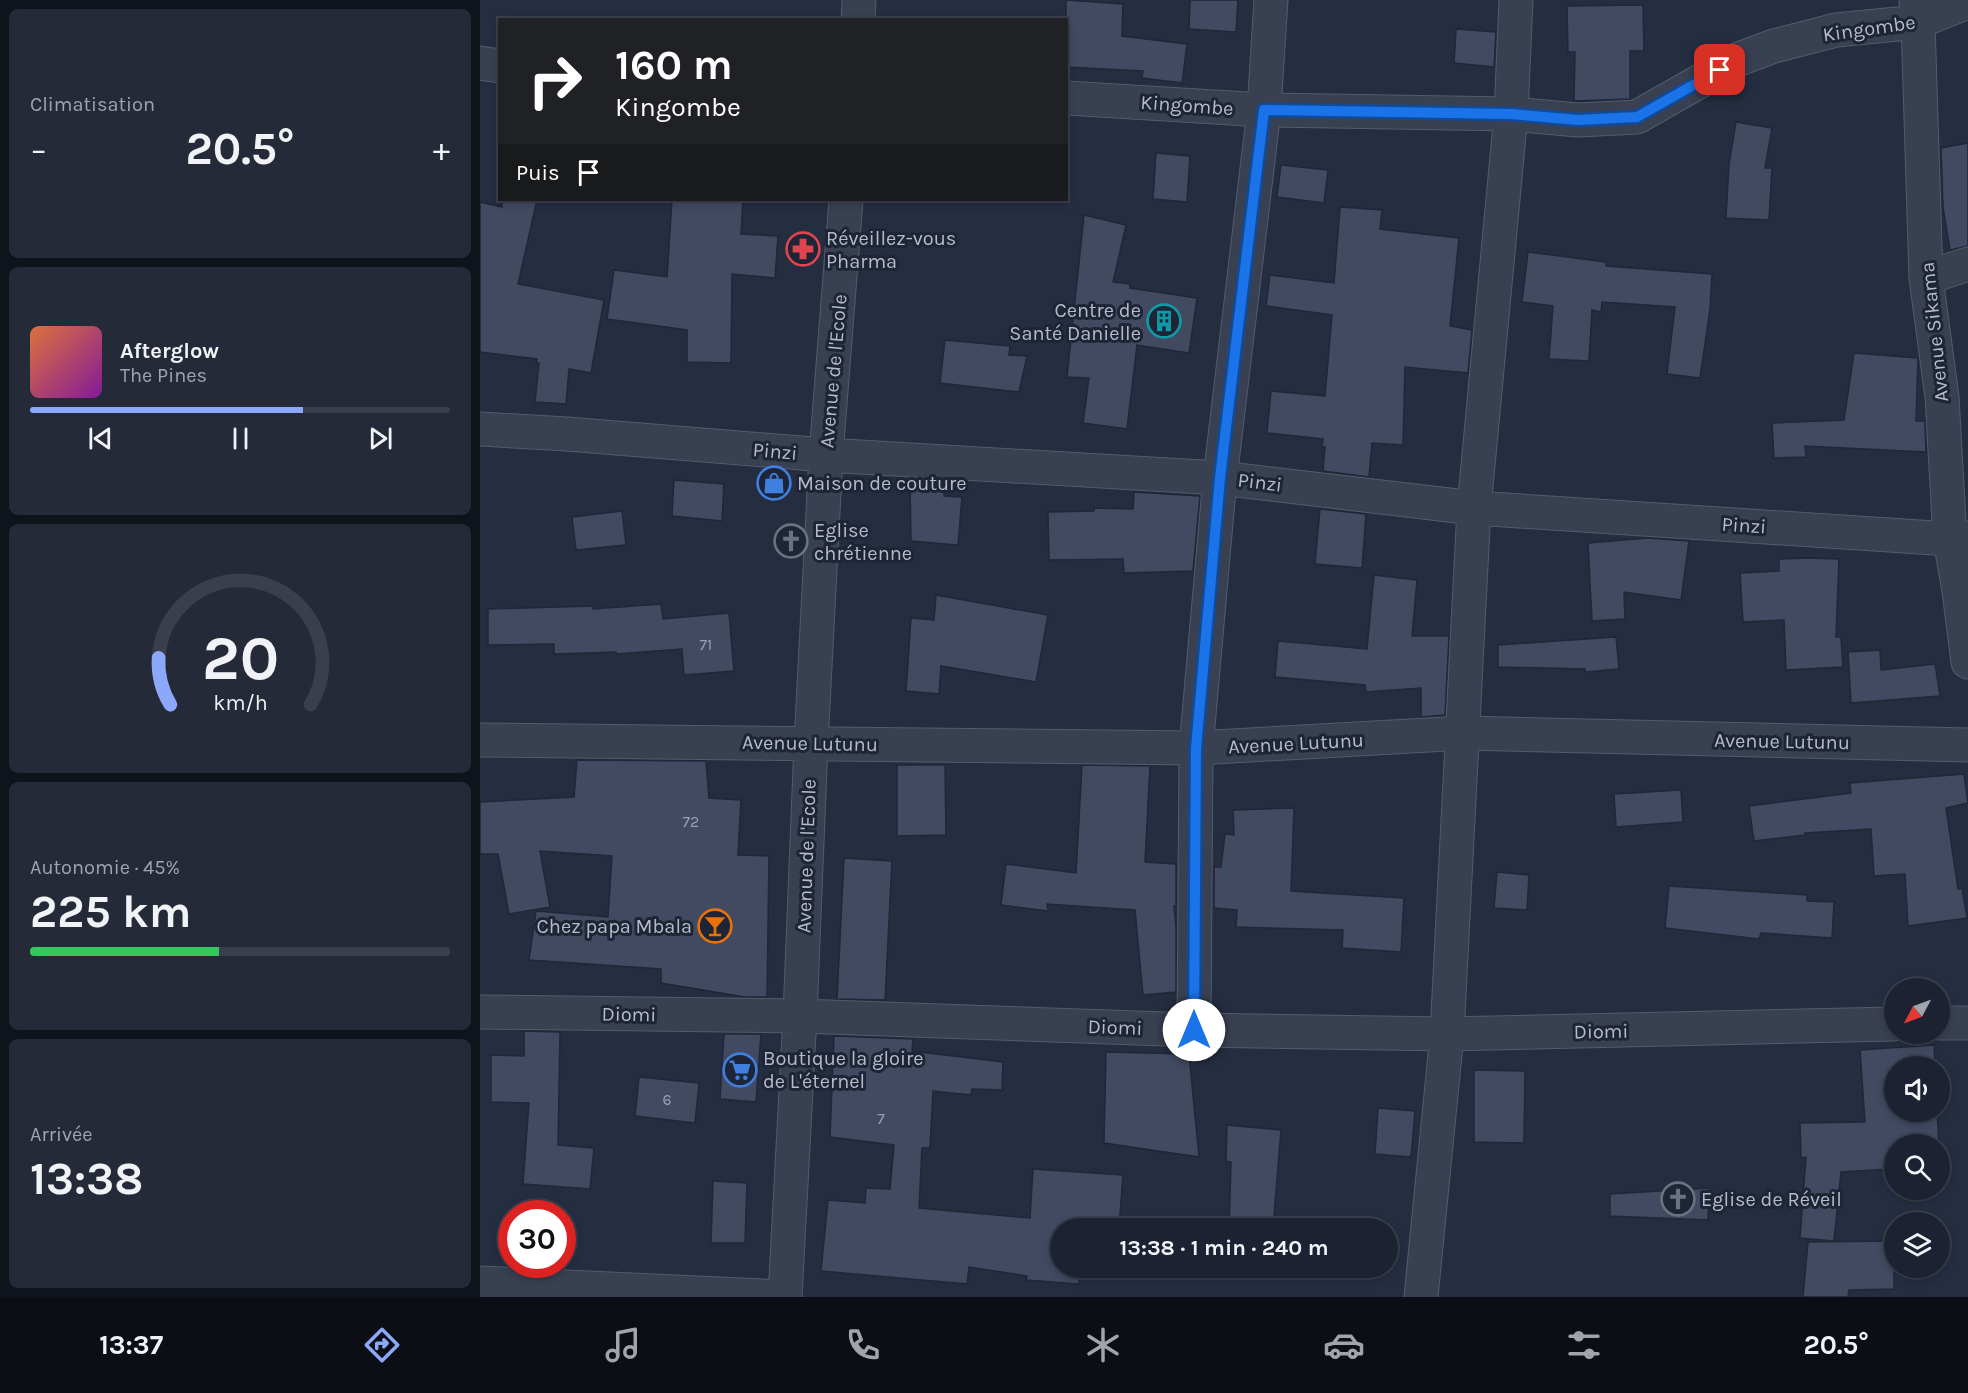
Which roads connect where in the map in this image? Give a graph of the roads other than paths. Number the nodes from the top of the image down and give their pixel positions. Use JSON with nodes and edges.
{"nodes":[{"id":1,"x":859,"y":0,"type":"edge"},
{"id":2,"x":1271,"y":0,"type":"edge"},
{"id":3,"x":1516,"y":0,"type":"edge"},
{"id":4,"x":1968,"y":2,"type":"edge"},
{"id":5,"x":1917,"y":11,"type":"edge"},
{"id":6,"x":858,"y":18,"type":"edge"},
{"id":7,"x":480,"y":63,"type":"edge"},
{"id":8,"x":498,"y":66,"type":"edge"},
{"id":9,"x":1068,"y":98,"type":"edge"},
{"id":10,"x":1264,"y":110,"type":"junction"},
{"id":11,"x":1511,"y":114,"type":"junction"},
{"id":12,"x":846,"y":201,"type":"edge"},
{"id":13,"x":1968,"y":264,"type":"edge"},
{"id":14,"x":1926,"y":278,"type":"junction"},
{"id":15,"x":480,"y":429,"type":"edge"},
{"id":16,"x":826,"y":455,"type":"junction"},
{"id":17,"x":1220,"y":478,"type":"junction"},
{"id":18,"x":1474,"y":508,"type":"junction"},
{"id":19,"x":1959,"y":539,"type":"edge"},
{"id":20,"x":1968,"y":662,"type":"edge"},
{"id":21,"x":1464,"y":734,"type":"junction"},
{"id":22,"x":480,"y":740,"type":"edge"},
{"id":23,"x":811,"y":742,"type":"junction"},
{"id":24,"x":1968,"y":745,"type":"edge"},
{"id":25,"x":1196,"y":748,"type":"junction"},
{"id":26,"x":480,"y":1012,"type":"edge"},
{"id":27,"x":800,"y":1016,"type":"junction"},
{"id":28,"x":1950,"y":1023,"type":"edge"},
{"id":29,"x":1968,"y":1023,"type":"edge"},
{"id":30,"x":1884,"y":1024,"type":"edge"},
{"id":31,"x":1194,"y":1030,"type":"junction"},
{"id":32,"x":1448,"y":1034,"type":"junction"},
{"id":33,"x":480,"y":1283,"type":"edge"},
{"id":34,"x":784,"y":1297,"type":"edge"},
{"id":35,"x":1421,"y":1297,"type":"edge"}],
"edges":[{"from":1,"to":6,"type":"street"},
{"from":2,"to":10,"type":"street"},
{"from":3,"to":11,"type":"street"},
{"from":4,"to":5,"type":"street","name":"Kingombe"},
{"from":5,"to":11,"type":"street","name":"Kingombe"},
{"from":5,"to":14,"type":"street","name":"Avenue Sikama"},
{"from":7,"to":8,"type":"street"},
{"from":9,"to":10,"type":"street","name":"Kingombe"},
{"from":10,"to":11,"type":"street","name":"Kingombe"},
{"from":10,"to":17,"type":"street"},
{"from":11,"to":18,"type":"street"},
{"from":12,"to":16,"type":"street","name":"Avenue de l'Ecole"},
{"from":13,"to":14,"type":"street"},
{"from":14,"to":19,"type":"street","name":"Avenue Sikama"},
{"from":15,"to":16,"type":"street","name":"Pinzi"},
{"from":16,"to":17,"type":"street","name":"Pinzi"},
{"from":16,"to":23,"type":"street","name":"Avenue de l'Ecole"},
{"from":17,"to":18,"type":"street","name":"Pinzi"},
{"from":17,"to":25,"type":"street"},
{"from":18,"to":19,"type":"street","name":"Pinzi"},
{"from":18,"to":21,"type":"street"},
{"from":19,"to":20,"type":"street","name":"Avenue Sikama"},
{"from":21,"to":24,"type":"street","name":"Avenue Lutunu"},
{"from":21,"to":25,"type":"street","name":"Avenue Lutunu"},
{"from":21,"to":32,"type":"street"},
{"from":22,"to":23,"type":"street","name":"Avenue Lutunu"},
{"from":23,"to":25,"type":"street","name":"Avenue Lutunu"},
{"from":23,"to":27,"type":"street","name":"Avenue de l'Ecole"},
{"from":25,"to":31,"type":"street"},
{"from":26,"to":27,"type":"street","name":"Diomi"},
{"from":27,"to":31,"type":"street","name":"Diomi"},
{"from":27,"to":34,"type":"street","name":"Avenue de l'Ecole"},
{"from":28,"to":29,"type":"street"},
{"from":30,"to":32,"type":"street","name":"Diomi"},
{"from":31,"to":32,"type":"street","name":"Diomi"},
{"from":32,"to":35,"type":"street"},
{"from":33,"to":34,"type":"street"}]}
